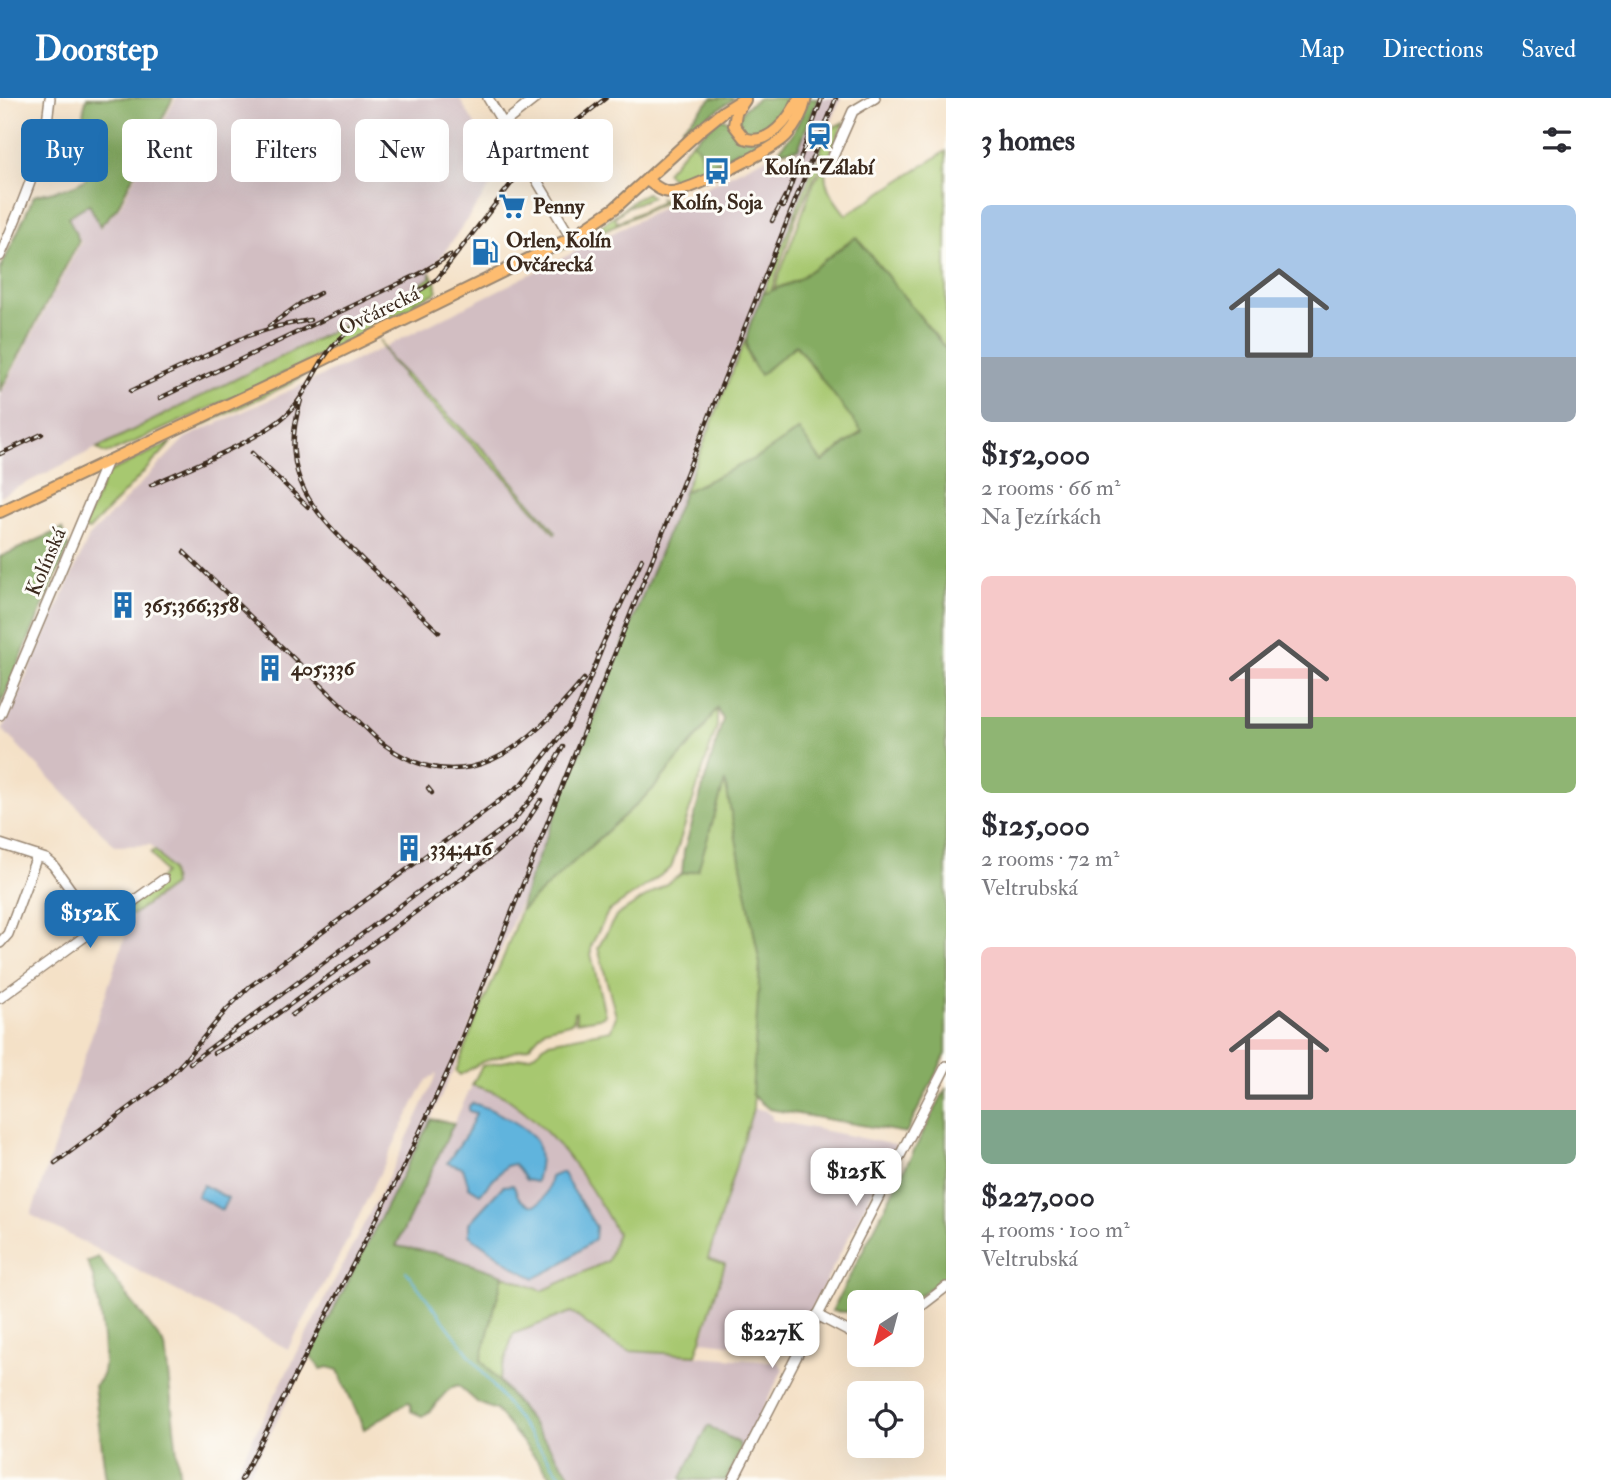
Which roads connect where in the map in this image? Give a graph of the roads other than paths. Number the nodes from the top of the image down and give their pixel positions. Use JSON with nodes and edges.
{"nodes":[{"id":1,"x":50,"y":98,"type":"edge"},
{"id":2,"x":488,"y":98,"type":"edge"},
{"id":3,"x":536,"y":98,"type":"edge"},
{"id":4,"x":746,"y":98,"type":"edge"},
{"id":5,"x":799,"y":98,"type":"edge"},
{"id":6,"x":806,"y":98,"type":"edge"},
{"id":7,"x":875,"y":98,"type":"edge"},
{"id":8,"x":501,"y":119,"type":"edge"},
{"id":9,"x":509,"y":119,"type":"edge"},
{"id":10,"x":831,"y":162,"type":"dead end"},
{"id":11,"x":647,"y":180,"type":"junction"},
{"id":12,"x":538,"y":182,"type":"edge"},
{"id":13,"x":571,"y":239,"type":"junction"},
{"id":14,"x":0,"y":256,"type":"edge"},
{"id":15,"x":107,"y":461,"type":"junction"},
{"id":16,"x":0,"y":512,"type":"edge"},
{"id":17,"x":0,"y":715,"type":"edge"},
{"id":18,"x":0,"y":844,"type":"edge"},
{"id":19,"x":37,"y":856,"type":"junction"},
{"id":20,"x":164,"y":879,"type":"dead end"},
{"id":21,"x":97,"y":927,"type":"junction"},
{"id":22,"x":0,"y":943,"type":"edge"},
{"id":23,"x":0,"y":998,"type":"edge"},
{"id":24,"x":946,"y":1066,"type":"edge"},
{"id":25,"x":946,"y":1287,"type":"edge"},
{"id":26,"x":924,"y":1304,"type":"edge"},
{"id":27,"x":817,"y":1315,"type":"junction"},
{"id":28,"x":847,"y":1331,"type":"edge"},
{"id":29,"x":733,"y":1480,"type":"edge"}],
"edges":[{"from":1,"to":14,"type":"street"},
{"from":2,"to":8,"type":"street"},
{"from":3,"to":9,"type":"street"},
{"from":4,"to":5,"type":"main road"},
{"from":4,"to":11,"type":"main road","name":"Ovčárecká"},
{"from":6,"to":11,"type":"main road"},
{"from":7,"to":10,"type":"street"},
{"from":11,"to":13,"type":"main road","name":"Ovčárecká"},
{"from":12,"to":13,"type":"street"},
{"from":13,"to":15,"type":"main road","name":"Ovčárecká"},
{"from":15,"to":16,"type":"main road","name":"Ovčárecká"},
{"from":15,"to":17,"type":"street","name":"Kolínská"},
{"from":18,"to":19,"type":"street"},
{"from":19,"to":21,"type":"street"},
{"from":19,"to":22,"type":"street"},
{"from":20,"to":21,"type":"street"},
{"from":21,"to":23,"type":"street"},
{"from":24,"to":27,"type":"street"},
{"from":25,"to":26,"type":"street"},
{"from":27,"to":28,"type":"street"},
{"from":27,"to":29,"type":"street"}]}
